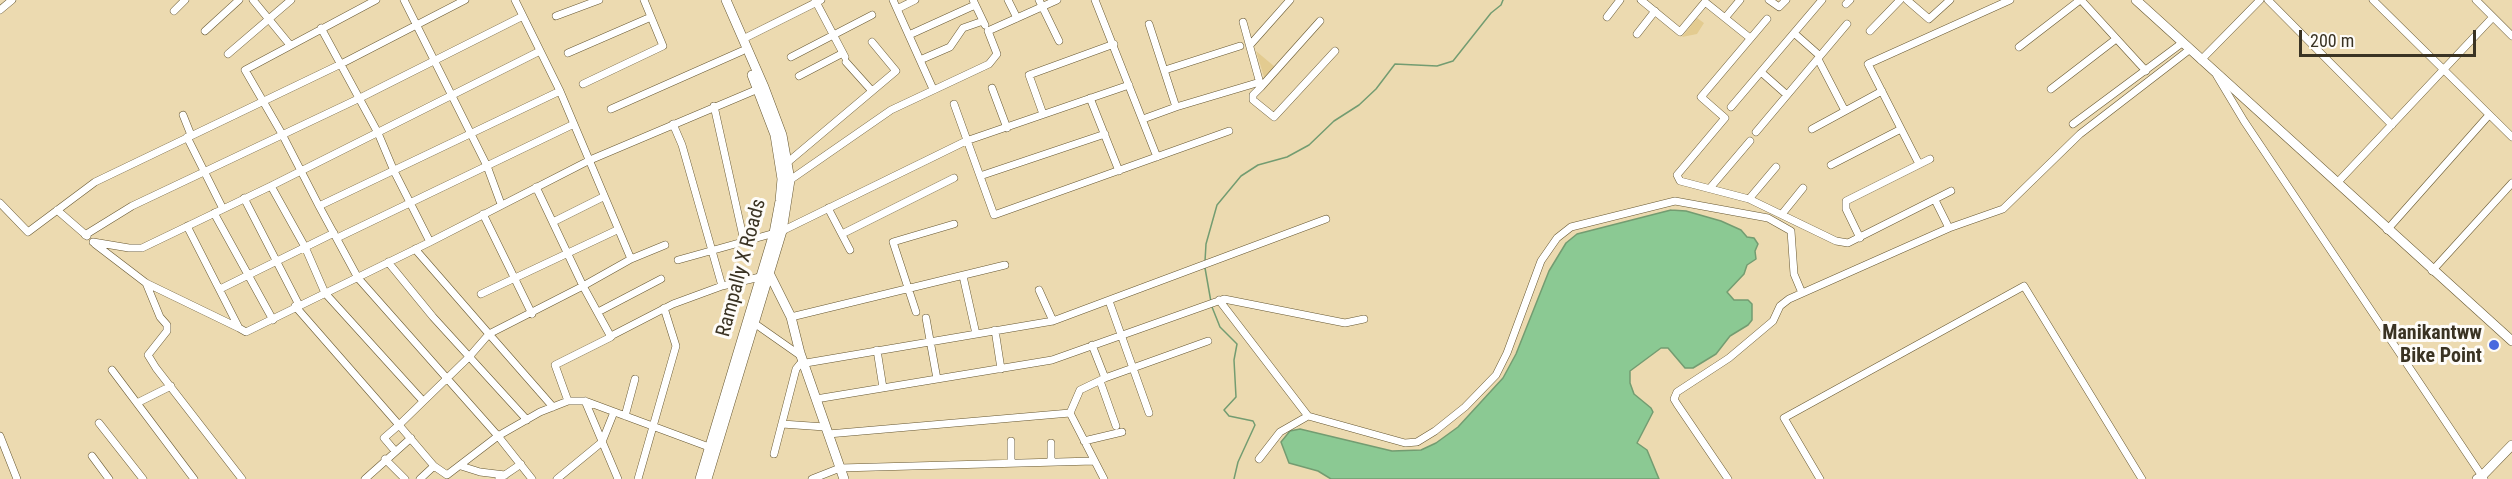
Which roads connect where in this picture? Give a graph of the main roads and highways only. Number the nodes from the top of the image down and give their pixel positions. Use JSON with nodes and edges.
{"nodes":[{"id":1,"x":719,"y":0,"type":"edge"},
{"id":2,"x":726,"y":0,"type":"edge"},
{"id":3,"x":2136,"y":0,"type":"edge"},
{"id":4,"x":778,"y":232,"type":"junction"},
{"id":5,"x":764,"y":273,"type":"junction"},
{"id":6,"x":2512,"y":341,"type":"edge"},
{"id":7,"x":2512,"y":445,"type":"edge"},
{"id":8,"x":2481,"y":478,"type":"edge"},
{"id":9,"x":700,"y":479,"type":"edge"},
{"id":10,"x":707,"y":479,"type":"edge"},
{"id":11,"x":844,"y":479,"type":"edge"}],
"edges":[{"from":1,"to":4,"type":"main road","name":"Rampally X Roads"},
{"from":2,"to":4,"type":"main road"},
{"from":3,"to":6,"type":"main road"},
{"from":4,"to":5,"type":"main road"},
{"from":5,"to":9,"type":"main road","name":"Rampally X Roads"},
{"from":5,"to":10,"type":"main road"},
{"from":5,"to":11,"type":"main road"},
{"from":7,"to":8,"type":"main road"}]}
